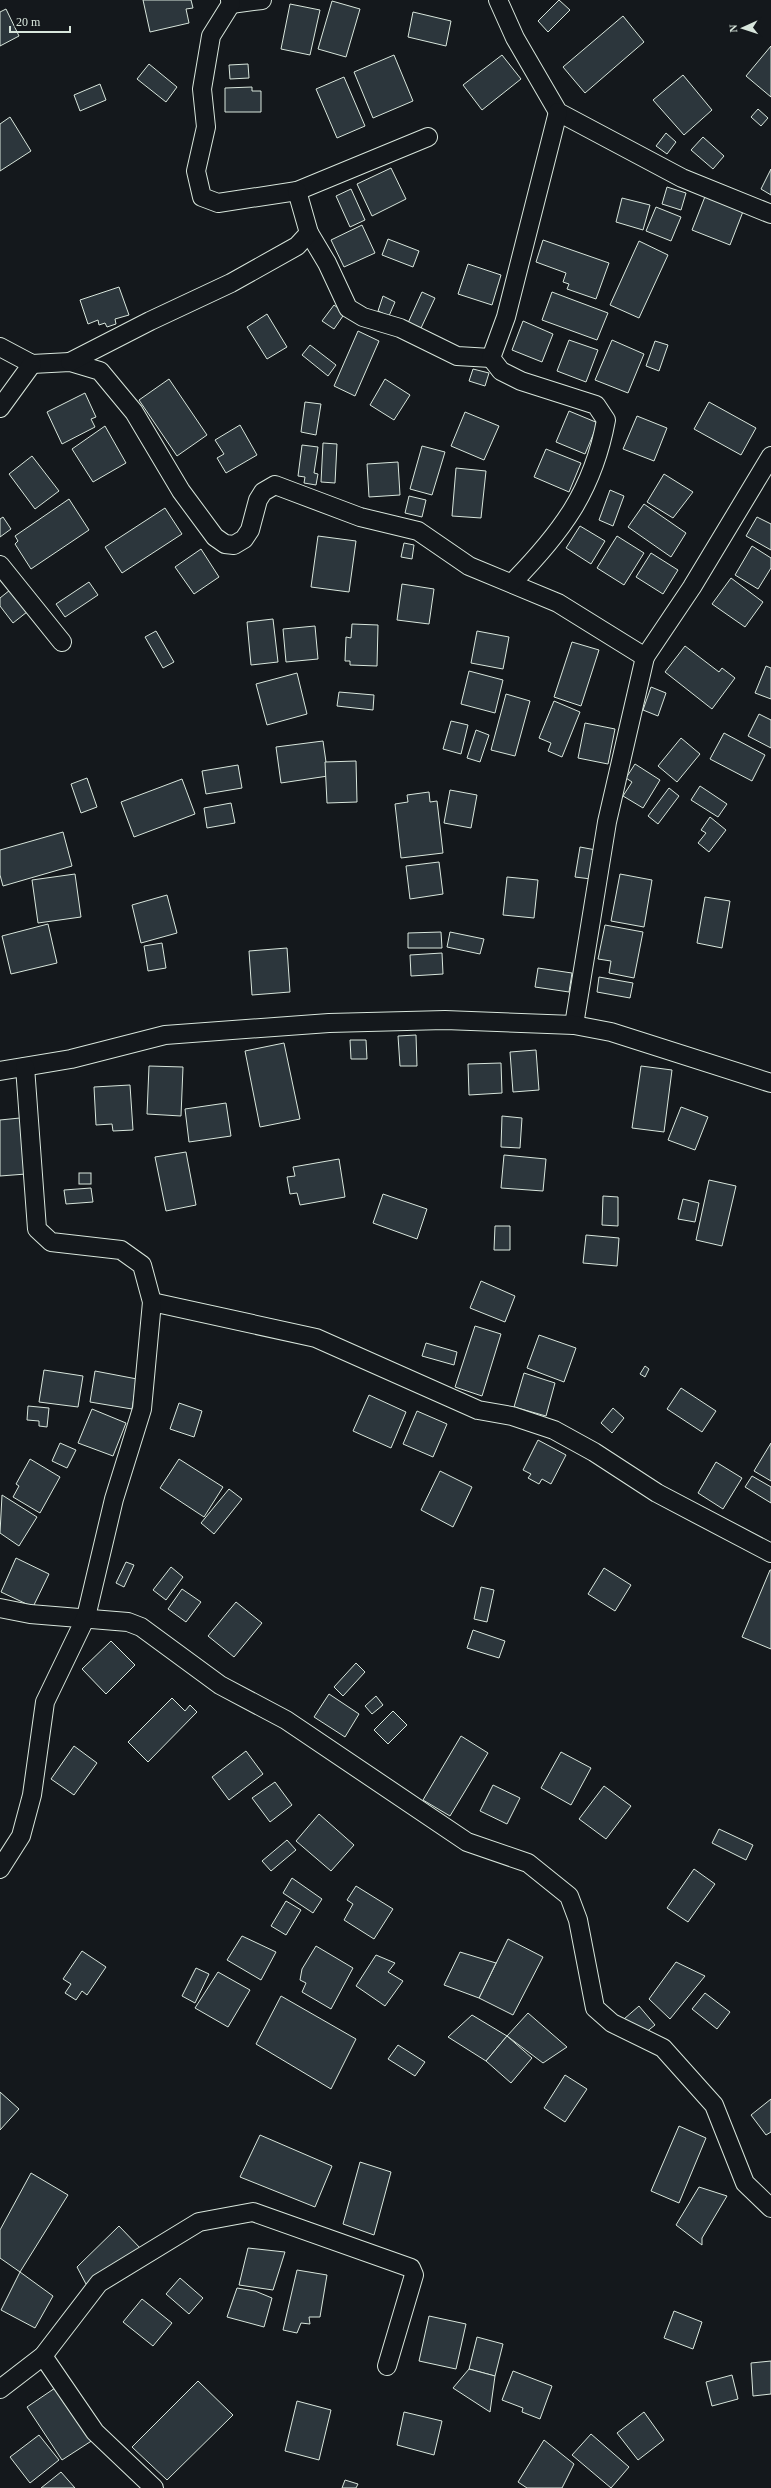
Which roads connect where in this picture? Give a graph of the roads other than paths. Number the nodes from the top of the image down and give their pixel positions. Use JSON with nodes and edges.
{"nodes":[{"id":1,"x":262,"y":0,"type":"edge"},
{"id":2,"x":498,"y":0,"type":"edge"},
{"id":3,"x":230,"y":2,"type":"edge"},
{"id":4,"x":558,"y":112,"type":"junction"},
{"id":5,"x":428,"y":137,"type":"dead end"},
{"id":6,"x":297,"y":191,"type":"junction"},
{"id":7,"x":771,"y":214,"type":"edge"},
{"id":8,"x":309,"y":233,"type":"junction"},
{"id":9,"x":0,"y":347,"type":"edge"},
{"id":10,"x":491,"y":358,"type":"junction"},
{"id":11,"x":70,"y":362,"type":"junction"},
{"id":12,"x":32,"y":364,"type":"junction"},
{"id":13,"x":0,"y":408,"type":"edge"},
{"id":14,"x":771,"y":456,"type":"edge"},
{"id":15,"x":0,"y":565,"type":"edge"},
{"id":16,"x":512,"y":583,"type":"junction"},
{"id":17,"x":62,"y":642,"type":"dead end"},
{"id":18,"x":645,"y":657,"type":"junction"},
{"id":19,"x":574,"y":1025,"type":"junction"},
{"id":20,"x":25,"y":1067,"type":"junction"},
{"id":21,"x":0,"y":1071,"type":"edge"},
{"id":22,"x":771,"y":1083,"type":"edge"},
{"id":23,"x":152,"y":1302,"type":"junction"},
{"id":24,"x":771,"y":1553,"type":"edge"},
{"id":25,"x":0,"y":1608,"type":"edge"},
{"id":26,"x":86,"y":1618,"type":"junction"},
{"id":27,"x":0,"y":1869,"type":"edge"},
{"id":28,"x":771,"y":2208,"type":"edge"},
{"id":29,"x":43,"y":2356,"type":"junction"},
{"id":30,"x":387,"y":2366,"type":"dead end"},
{"id":31,"x":0,"y":2389,"type":"edge"},
{"id":32,"x":154,"y":2488,"type":"edge"}],
"edges":[{"from":1,"to":3,"type":"street"},
{"from":2,"to":4,"type":"street"},
{"from":3,"to":6,"type":"street"},
{"from":4,"to":7,"type":"street"},
{"from":4,"to":10,"type":"street"},
{"from":5,"to":6,"type":"street"},
{"from":6,"to":8,"type":"street"},
{"from":8,"to":10,"type":"street"},
{"from":8,"to":11,"type":"street"},
{"from":9,"to":12,"type":"street"},
{"from":10,"to":16,"type":"street"},
{"from":11,"to":12,"type":"street"},
{"from":11,"to":16,"type":"street"},
{"from":12,"to":13,"type":"street"},
{"from":14,"to":18,"type":"street"},
{"from":15,"to":17,"type":"street"},
{"from":16,"to":18,"type":"street"},
{"from":18,"to":19,"type":"street"},
{"from":19,"to":20,"type":"street"},
{"from":19,"to":22,"type":"street"},
{"from":20,"to":21,"type":"street"},
{"from":20,"to":23,"type":"street"},
{"from":23,"to":24,"type":"street"},
{"from":23,"to":26,"type":"street"},
{"from":25,"to":26,"type":"street"},
{"from":26,"to":27,"type":"street"},
{"from":26,"to":28,"type":"street"},
{"from":29,"to":30,"type":"street"},
{"from":29,"to":31,"type":"street"},
{"from":29,"to":32,"type":"street"}]}
